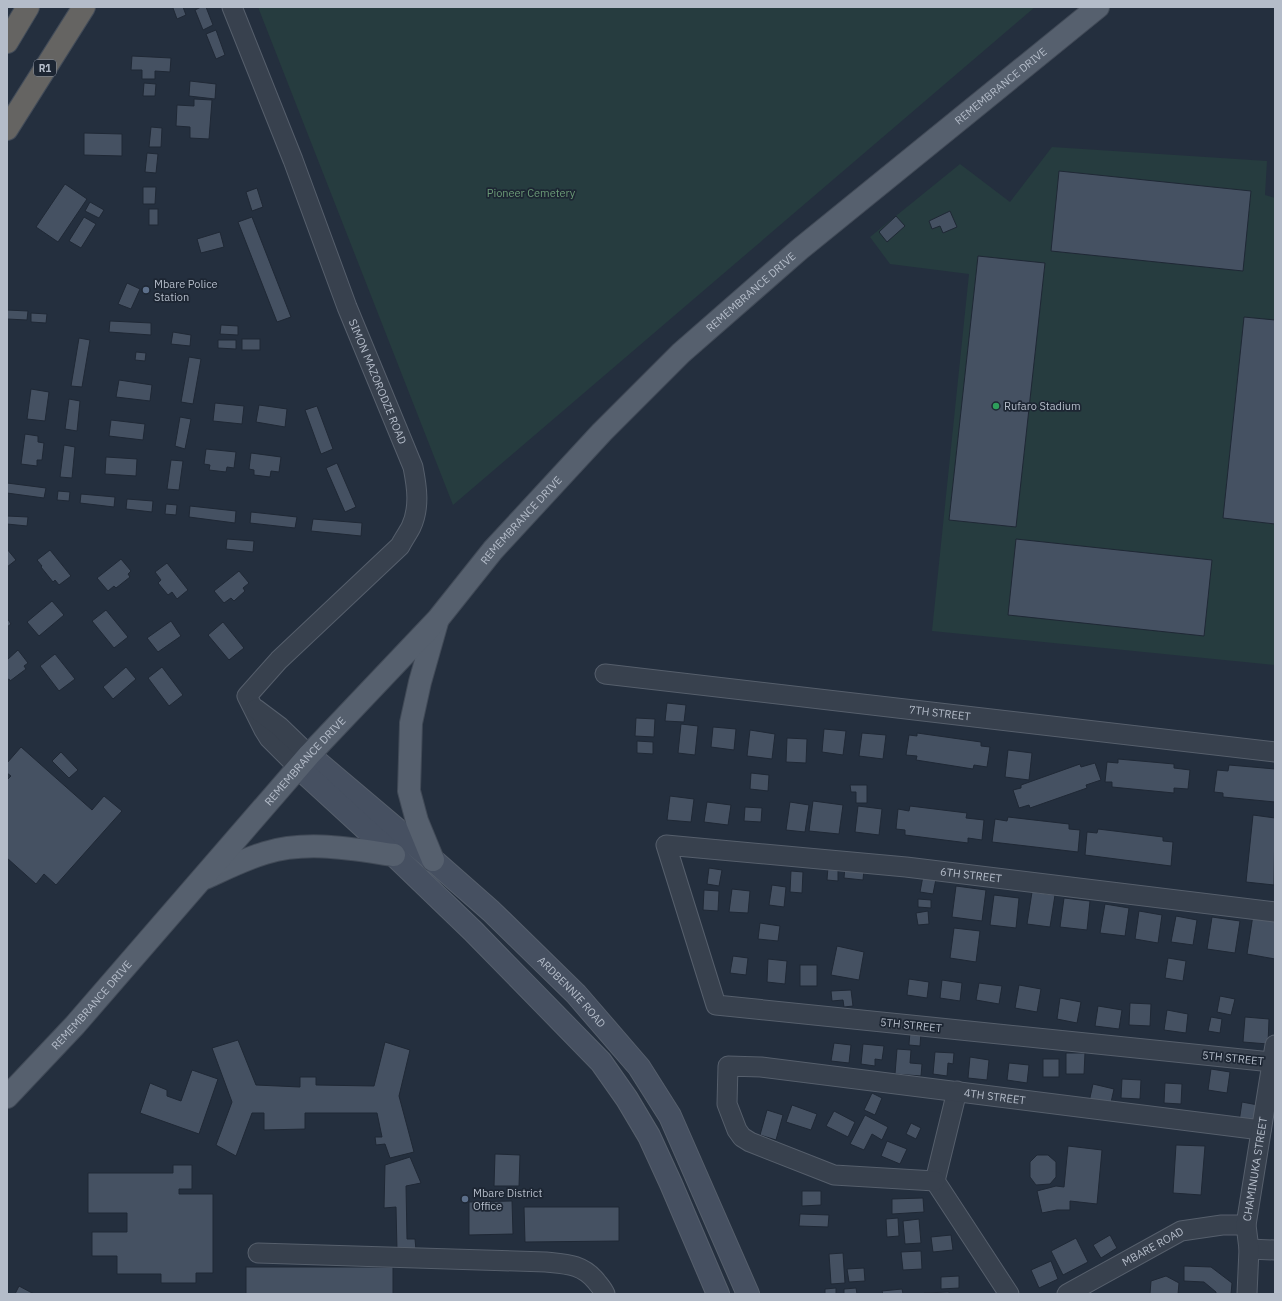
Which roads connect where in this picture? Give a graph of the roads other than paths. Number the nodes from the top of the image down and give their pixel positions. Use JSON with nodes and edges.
{"nodes":[{"id":1,"x":28,"y":7,"type":"edge"},
{"id":2,"x":84,"y":7,"type":"edge"},
{"id":3,"x":232,"y":7,"type":"edge"},
{"id":4,"x":1098,"y":7,"type":"edge"},
{"id":5,"x":7,"y":42,"type":"edge"},
{"id":6,"x":7,"y":129,"type":"edge"},
{"id":7,"x":438,"y":619,"type":"junction"},
{"id":8,"x":605,"y":674,"type":"dead end"},
{"id":9,"x":1275,"y":752,"type":"edge"},
{"id":10,"x":304,"y":762,"type":"junction"},
{"id":11,"x":666,"y":845,"type":"joint"},
{"id":12,"x":394,"y":855,"type":"junction"},
{"id":13,"x":433,"y":860,"type":"junction"},
{"id":14,"x":200,"y":880,"type":"junction"},
{"id":15,"x":1275,"y":912,"type":"edge"},
{"id":16,"x":1274,"y":1054,"type":"edge"},
{"id":17,"x":957,"y":1091,"type":"junction"},
{"id":18,"x":7,"y":1097,"type":"edge"},
{"id":19,"x":1261,"y":1130,"type":"junction"},
{"id":20,"x":935,"y":1181,"type":"junction"},
{"id":21,"x":1246,"y":1225,"type":"junction"},
{"id":22,"x":1249,"y":1249,"type":"junction"},
{"id":23,"x":1275,"y":1250,"type":"edge"},
{"id":24,"x":258,"y":1253,"type":"dead end"},
{"id":25,"x":605,"y":1294,"type":"edge"},
{"id":26,"x":718,"y":1294,"type":"edge"},
{"id":27,"x":748,"y":1294,"type":"edge"},
{"id":28,"x":1008,"y":1294,"type":"edge"},
{"id":29,"x":1067,"y":1294,"type":"edge"},
{"id":30,"x":1247,"y":1294,"type":"edge"}],
"edges":[{"from":1,"to":5,"type":"highway"},
{"from":2,"to":6,"type":"highway","number":"R1"},
{"from":3,"to":10,"type":"street","name":"SIMON MAZORODZE ROAD"},
{"from":4,"to":7,"type":"main road","name":"REMEMBRANCE DRIVE"},
{"from":7,"to":10,"type":"main road","name":"REMEMBRANCE DRIVE"},
{"from":7,"to":13,"type":"main road"},
{"from":8,"to":9,"type":"street","name":"7TH STREET"},
{"from":10,"to":12,"type":"main road"},
{"from":10,"to":13,"type":"main road","name":"ARDBENNIE ROAD"},
{"from":10,"to":14,"type":"main road","name":"REMEMBRANCE DRIVE"},
{"from":11,"to":15,"type":"street","name":"6TH STREET"},
{"from":11,"to":16,"type":"street","name":"5TH STREET"},
{"from":12,"to":14,"type":"main road"},
{"from":12,"to":26,"type":"main road"},
{"from":13,"to":27,"type":"main road","name":"ARDBENNIE ROAD"},
{"from":14,"to":18,"type":"main road","name":"REMEMBRANCE DRIVE"},
{"from":16,"to":19,"type":"street","name":"CHAMINUKA STREET"},
{"from":17,"to":19,"type":"street","name":"4TH STREET"},
{"from":17,"to":20,"type":"street"},
{"from":17,"to":20,"type":"street","name":"4TH STREET"},
{"from":19,"to":21,"type":"street","name":"CHAMINUKA STREET"},
{"from":20,"to":28,"type":"street"},
{"from":21,"to":22,"type":"street","name":"CHAMINUKA STREET"},
{"from":21,"to":29,"type":"street","name":"MBARE ROAD"},
{"from":22,"to":23,"type":"street"},
{"from":22,"to":30,"type":"street","name":"CHAMINUKA STREET"},
{"from":24,"to":25,"type":"street"}]}
